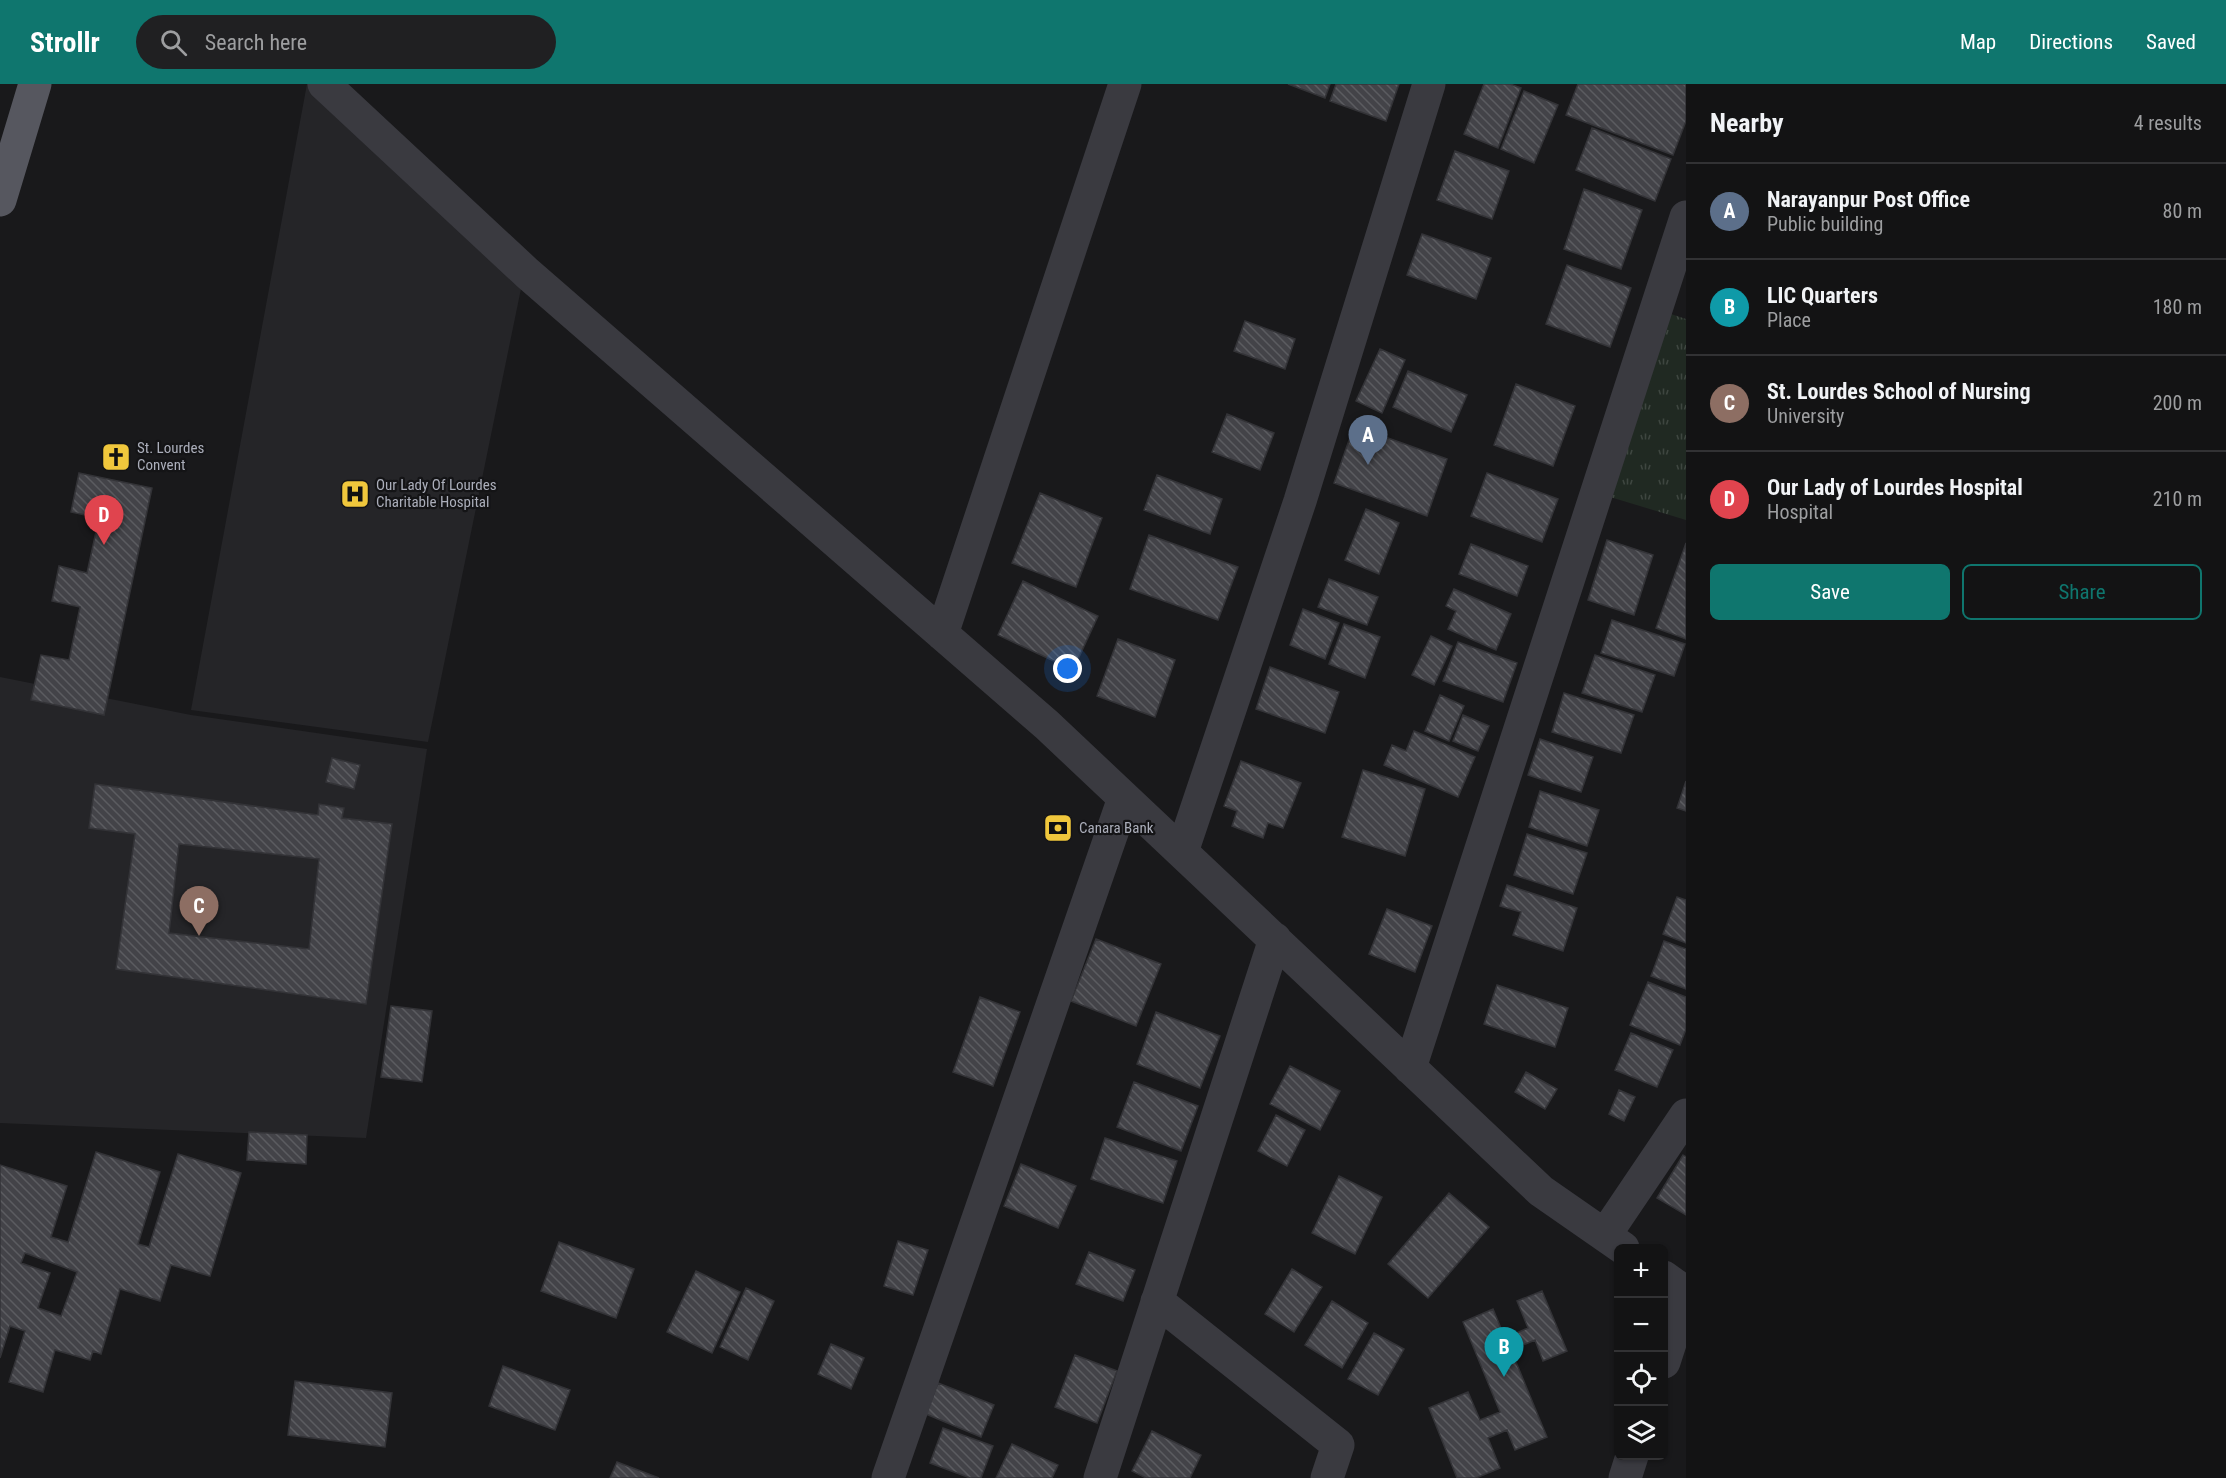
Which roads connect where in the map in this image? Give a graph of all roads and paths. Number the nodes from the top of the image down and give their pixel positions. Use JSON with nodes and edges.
{"nodes":[{"id":1,"x":35,"y":84,"type":"edge"},
{"id":2,"x":324,"y":84,"type":"edge"},
{"id":3,"x":1125,"y":84,"type":"edge"},
{"id":4,"x":1429,"y":84,"type":"edge"},
{"id":5,"x":0,"y":200,"type":"edge"},
{"id":6,"x":1686,"y":217,"type":"edge"},
{"id":7,"x":942,"y":634,"type":"junction"},
{"id":8,"x":1124,"y":798,"type":"junction"},
{"id":9,"x":1182,"y":852,"type":"junction"},
{"id":10,"x":1275,"y":939,"type":"junction"},
{"id":11,"x":1410,"y":1068,"type":"junction"},
{"id":12,"x":1686,"y":1115,"type":"edge"},
{"id":13,"x":1614,"y":1242,"type":"edge"},
{"id":14,"x":1668,"y":1280,"type":"edge"},
{"id":15,"x":1686,"y":1293,"type":"edge"},
{"id":16,"x":1157,"y":1301,"type":"junction"},
{"id":17,"x":1667,"y":1352,"type":"edge"},
{"id":18,"x":1630,"y":1460,"type":"edge"},
{"id":19,"x":888,"y":1478,"type":"edge"},
{"id":20,"x":1100,"y":1478,"type":"edge"},
{"id":21,"x":1327,"y":1478,"type":"edge"},
{"id":22,"x":1625,"y":1478,"type":"edge"}],
"edges":[{"from":1,"to":5,"type":"main road"},
{"from":2,"to":7,"type":"street"},
{"from":3,"to":7,"type":"street"},
{"from":4,"to":9,"type":"street"},
{"from":6,"to":11,"type":"street"},
{"from":7,"to":8,"type":"street"},
{"from":8,"to":9,"type":"street"},
{"from":8,"to":19,"type":"street"},
{"from":9,"to":10,"type":"street"},
{"from":10,"to":11,"type":"street"},
{"from":10,"to":16,"type":"street"},
{"from":11,"to":13,"type":"street"},
{"from":12,"to":13,"type":"street"},
{"from":14,"to":15,"type":"street"},
{"from":15,"to":17,"type":"street"},
{"from":16,"to":20,"type":"street"},
{"from":16,"to":21,"type":"street"},
{"from":18,"to":22,"type":"street"}]}
